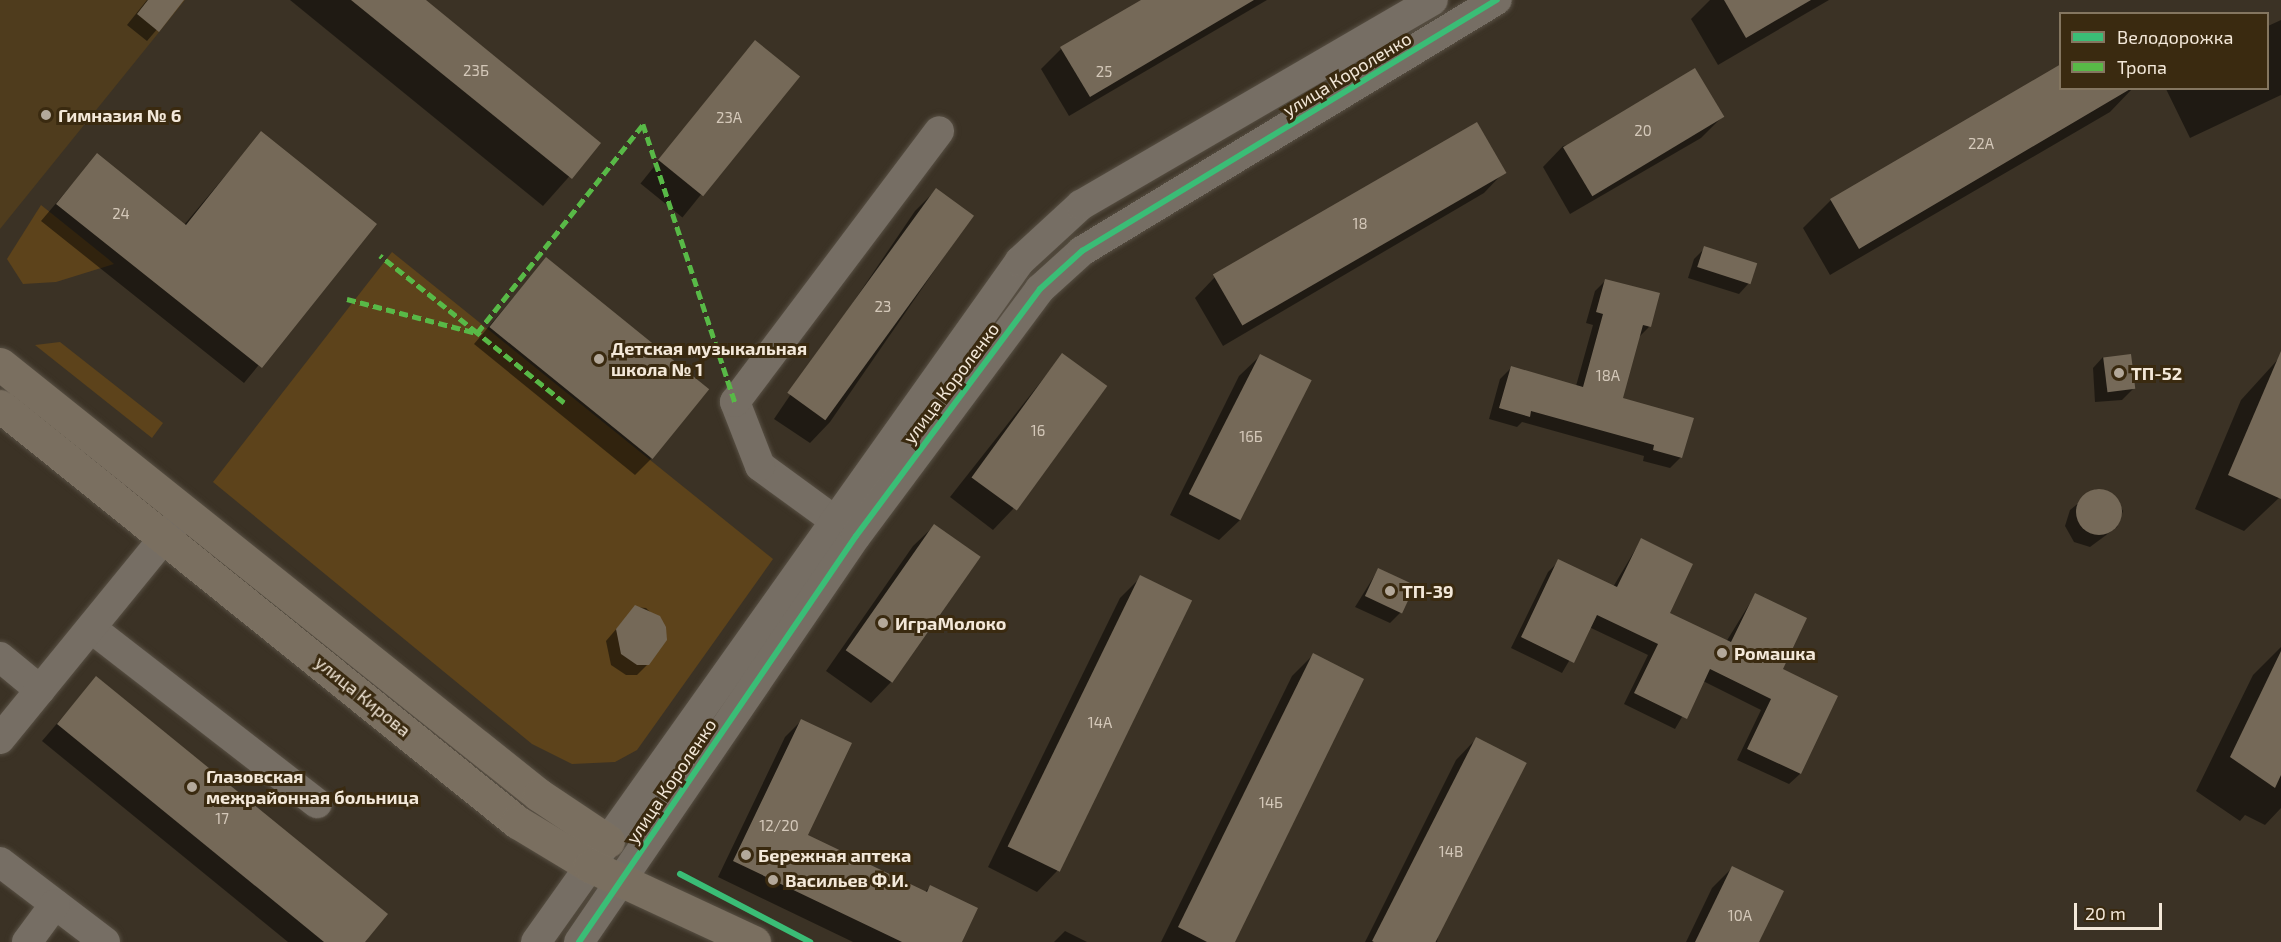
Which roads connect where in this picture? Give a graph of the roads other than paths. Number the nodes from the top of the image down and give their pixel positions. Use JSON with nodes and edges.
{"nodes":[{"id":1,"x":1433,"y":0,"type":"edge"},
{"id":2,"x":1497,"y":0,"type":"edge"},
{"id":3,"x":939,"y":131,"type":"dead end"},
{"id":4,"x":0,"y":364,"type":"edge"},
{"id":5,"x":0,"y":406,"type":"edge"},
{"id":6,"x":185,"y":511,"type":"junction"},
{"id":7,"x":845,"y":528,"type":"junction"},
{"id":8,"x":165,"y":536,"type":"junction"},
{"id":9,"x":91,"y":628,"type":"junction"},
{"id":10,"x":0,"y":657,"type":"edge"},
{"id":11,"x":40,"y":690,"type":"junction"},
{"id":12,"x":0,"y":739,"type":"edge"},
{"id":13,"x":316,"y":803,"type":"dead end"},
{"id":14,"x":599,"y":853,"type":"junction"},
{"id":15,"x":0,"y":862,"type":"edge"},
{"id":16,"x":622,"y":881,"type":"junction"},
{"id":17,"x":55,"y":904,"type":"junction"},
{"id":18,"x":27,"y":942,"type":"edge"},
{"id":19,"x":105,"y":942,"type":"edge"},
{"id":20,"x":536,"y":942,"type":"edge"},
{"id":21,"x":579,"y":942,"type":"edge"},
{"id":22,"x":754,"y":942,"type":"edge"}],
"edges":[{"from":1,"to":7,"type":"street","name":"улица Короленко"},
{"from":2,"to":7,"type":"street","name":"улица Короленко"},
{"from":3,"to":7,"type":"street"},
{"from":4,"to":6,"type":"main road","name":"улица Кирова"},
{"from":5,"to":8,"type":"main road","name":"улица Кирова"},
{"from":6,"to":8,"type":"street"},
{"from":6,"to":14,"type":"main road","name":"улица Кирова"},
{"from":7,"to":14,"type":"street","name":"улица Короленко"},
{"from":7,"to":16,"type":"street","name":"улица Короленко"},
{"from":8,"to":9,"type":"street"},
{"from":8,"to":14,"type":"main road","name":"улица Кирова"},
{"from":9,"to":11,"type":"street"},
{"from":9,"to":13,"type":"street"},
{"from":10,"to":11,"type":"street"},
{"from":11,"to":12,"type":"street"},
{"from":14,"to":16,"type":"main road","name":"улица Кирова"},
{"from":14,"to":20,"type":"street","name":"улица Короленко"},
{"from":15,"to":17,"type":"street"},
{"from":16,"to":21,"type":"street","name":"улица Короленко"},
{"from":16,"to":22,"type":"main road","name":"улица Кирова"},
{"from":17,"to":18,"type":"street"},
{"from":17,"to":19,"type":"street"}]}
